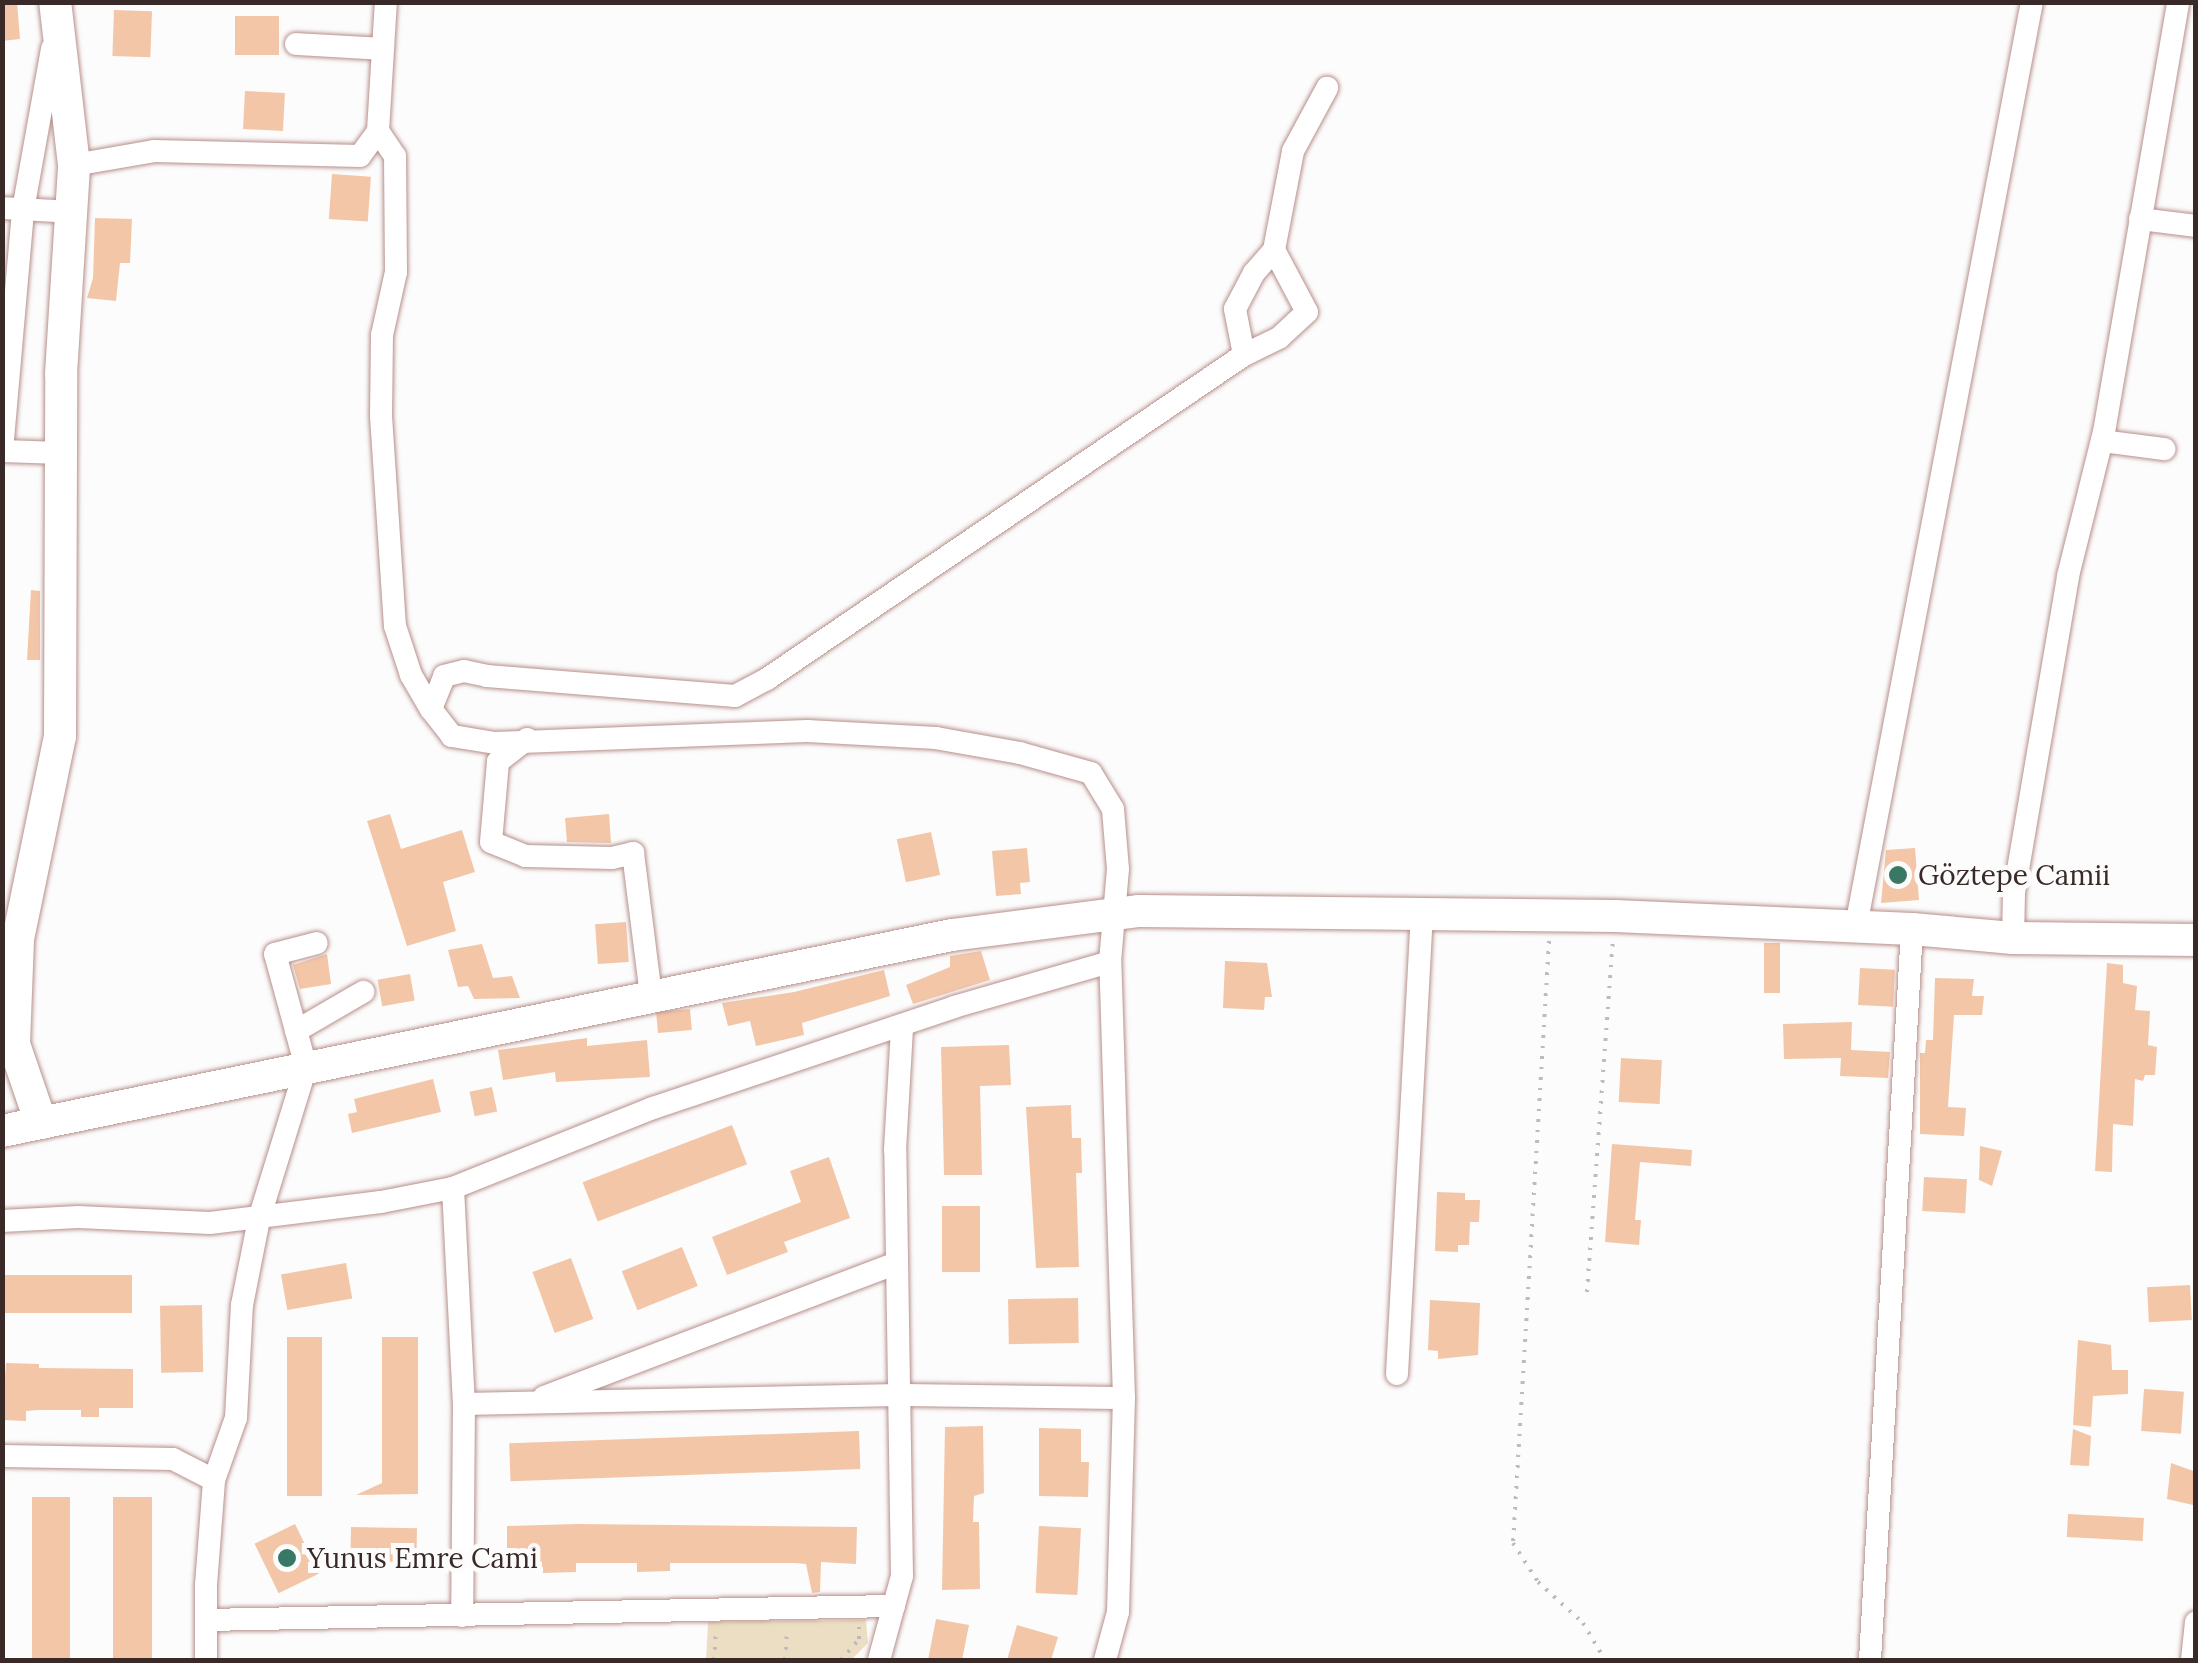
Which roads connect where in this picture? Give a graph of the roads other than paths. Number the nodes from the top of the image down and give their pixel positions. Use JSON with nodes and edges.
{"nodes":[{"id":1,"x":386,"y":2,"type":"edge"},
{"id":2,"x":2032,"y":2,"type":"edge"},
{"id":3,"x":2178,"y":2,"type":"edge"},
{"id":4,"x":57,"y":9,"type":"edge"},
{"id":5,"x":296,"y":44,"type":"dead end"},
{"id":6,"x":382,"y":49,"type":"junction"},
{"id":7,"x":1327,"y":88,"type":"dead end"},
{"id":8,"x":378,"y":131,"type":"junction"},
{"id":9,"x":74,"y":165,"type":"junction"},
{"id":10,"x":12,"y":209,"type":"edge"},
{"id":11,"x":71,"y":212,"type":"junction"},
{"id":12,"x":2140,"y":219,"type":"junction"},
{"id":13,"x":2196,"y":226,"type":"edge"},
{"id":14,"x":1274,"y":250,"type":"junction"},
{"id":15,"x":1244,"y":355,"type":"junction"},
{"id":16,"x":2102,"y":441,"type":"junction"},
{"id":17,"x":2164,"y":449,"type":"dead end"},
{"id":18,"x":2,"y":451,"type":"edge"},
{"id":19,"x":61,"y":453,"type":"junction"},
{"id":20,"x":431,"y":709,"type":"junction"},
{"id":21,"x":527,"y":739,"type":"junction"},
{"id":22,"x":1116,"y":914,"type":"junction"},
{"id":23,"x":1422,"y":916,"type":"junction"},
{"id":24,"x":1856,"y":926,"type":"junction"},
{"id":25,"x":1912,"y":929,"type":"junction"},
{"id":26,"x":2013,"y":938,"type":"junction"},
{"id":27,"x":2196,"y":940,"type":"edge"},
{"id":28,"x":316,"y":943,"type":"dead end"},
{"id":29,"x":1110,"y":962,"type":"junction"},
{"id":30,"x":363,"y":992,"type":"dead end"},
{"id":31,"x":651,"y":995,"type":"junction"},
{"id":32,"x":902,"y":1027,"type":"junction"},
{"id":33,"x":296,"y":1031,"type":"junction"},
{"id":34,"x":306,"y":1067,"type":"junction"},
{"id":35,"x":41,"y":1123,"type":"junction"},
{"id":36,"x":2,"y":1131,"type":"edge"},
{"id":37,"x":453,"y":1188,"type":"junction"},
{"id":38,"x":259,"y":1219,"type":"junction"},
{"id":39,"x":2,"y":1221,"type":"edge"},
{"id":40,"x":896,"y":1263,"type":"junction"},
{"id":41,"x":1397,"y":1374,"type":"dead end"},
{"id":42,"x":898,"y":1395,"type":"junction"},
{"id":43,"x":1124,"y":1398,"type":"junction"},
{"id":44,"x":529,"y":1403,"type":"junction"},
{"id":45,"x":464,"y":1404,"type":"junction"},
{"id":46,"x":2,"y":1456,"type":"edge"},
{"id":47,"x":214,"y":1480,"type":"junction"},
{"id":48,"x":894,"y":1606,"type":"junction"},
{"id":49,"x":462,"y":1616,"type":"junction"},
{"id":50,"x":206,"y":1620,"type":"junction"},
{"id":51,"x":2196,"y":1622,"type":"edge"},
{"id":52,"x":206,"y":1660,"type":"edge"},
{"id":53,"x":879,"y":1660,"type":"edge"},
{"id":54,"x":1105,"y":1660,"type":"edge"},
{"id":55,"x":1870,"y":1660,"type":"edge"},
{"id":56,"x":2192,"y":1660,"type":"edge"}],
"edges":[{"from":1,"to":6,"type":"street"},
{"from":2,"to":24,"type":"street"},
{"from":3,"to":12,"type":"street"},
{"from":4,"to":9,"type":"street"},
{"from":4,"to":10,"type":"street"},
{"from":5,"to":6,"type":"street"},
{"from":6,"to":8,"type":"street"},
{"from":7,"to":14,"type":"street"},
{"from":8,"to":9,"type":"street"},
{"from":8,"to":20,"type":"street"},
{"from":9,"to":11,"type":"street"},
{"from":10,"to":11,"type":"street"},
{"from":10,"to":18,"type":"street"},
{"from":11,"to":19,"type":"street"},
{"from":12,"to":13,"type":"street"},
{"from":12,"to":16,"type":"street"},
{"from":14,"to":15,"type":"street"},
{"from":14,"to":15,"type":"street"},
{"from":15,"to":20,"type":"street"},
{"from":16,"to":17,"type":"street"},
{"from":16,"to":26,"type":"street"},
{"from":18,"to":19,"type":"street"},
{"from":19,"to":35,"type":"street"},
{"from":20,"to":21,"type":"street"},
{"from":21,"to":22,"type":"street"},
{"from":21,"to":31,"type":"street"},
{"from":22,"to":23,"type":"street"},
{"from":22,"to":29,"type":"street"},
{"from":22,"to":31,"type":"street"},
{"from":23,"to":24,"type":"street"},
{"from":23,"to":41,"type":"street"},
{"from":24,"to":25,"type":"street"},
{"from":25,"to":26,"type":"street"},
{"from":25,"to":55,"type":"street"},
{"from":26,"to":27,"type":"street"},
{"from":28,"to":33,"type":"street"},
{"from":29,"to":32,"type":"street"},
{"from":29,"to":43,"type":"street"},
{"from":30,"to":33,"type":"street"},
{"from":31,"to":34,"type":"street"},
{"from":32,"to":37,"type":"street"},
{"from":32,"to":40,"type":"street"},
{"from":33,"to":34,"type":"street"},
{"from":34,"to":35,"type":"street"},
{"from":34,"to":38,"type":"street"},
{"from":35,"to":36,"type":"street"},
{"from":37,"to":38,"type":"street"},
{"from":37,"to":45,"type":"street"},
{"from":38,"to":39,"type":"street"},
{"from":38,"to":47,"type":"street"},
{"from":40,"to":42,"type":"street"},
{"from":40,"to":44,"type":"street"},
{"from":42,"to":43,"type":"street"},
{"from":42,"to":44,"type":"street"},
{"from":42,"to":48,"type":"street"},
{"from":43,"to":54,"type":"street"},
{"from":44,"to":45,"type":"street"},
{"from":45,"to":49,"type":"street"},
{"from":46,"to":47,"type":"street"},
{"from":47,"to":50,"type":"street"},
{"from":48,"to":49,"type":"street"},
{"from":48,"to":53,"type":"street"},
{"from":49,"to":50,"type":"street"},
{"from":50,"to":52,"type":"street"},
{"from":51,"to":56,"type":"street"}]}
